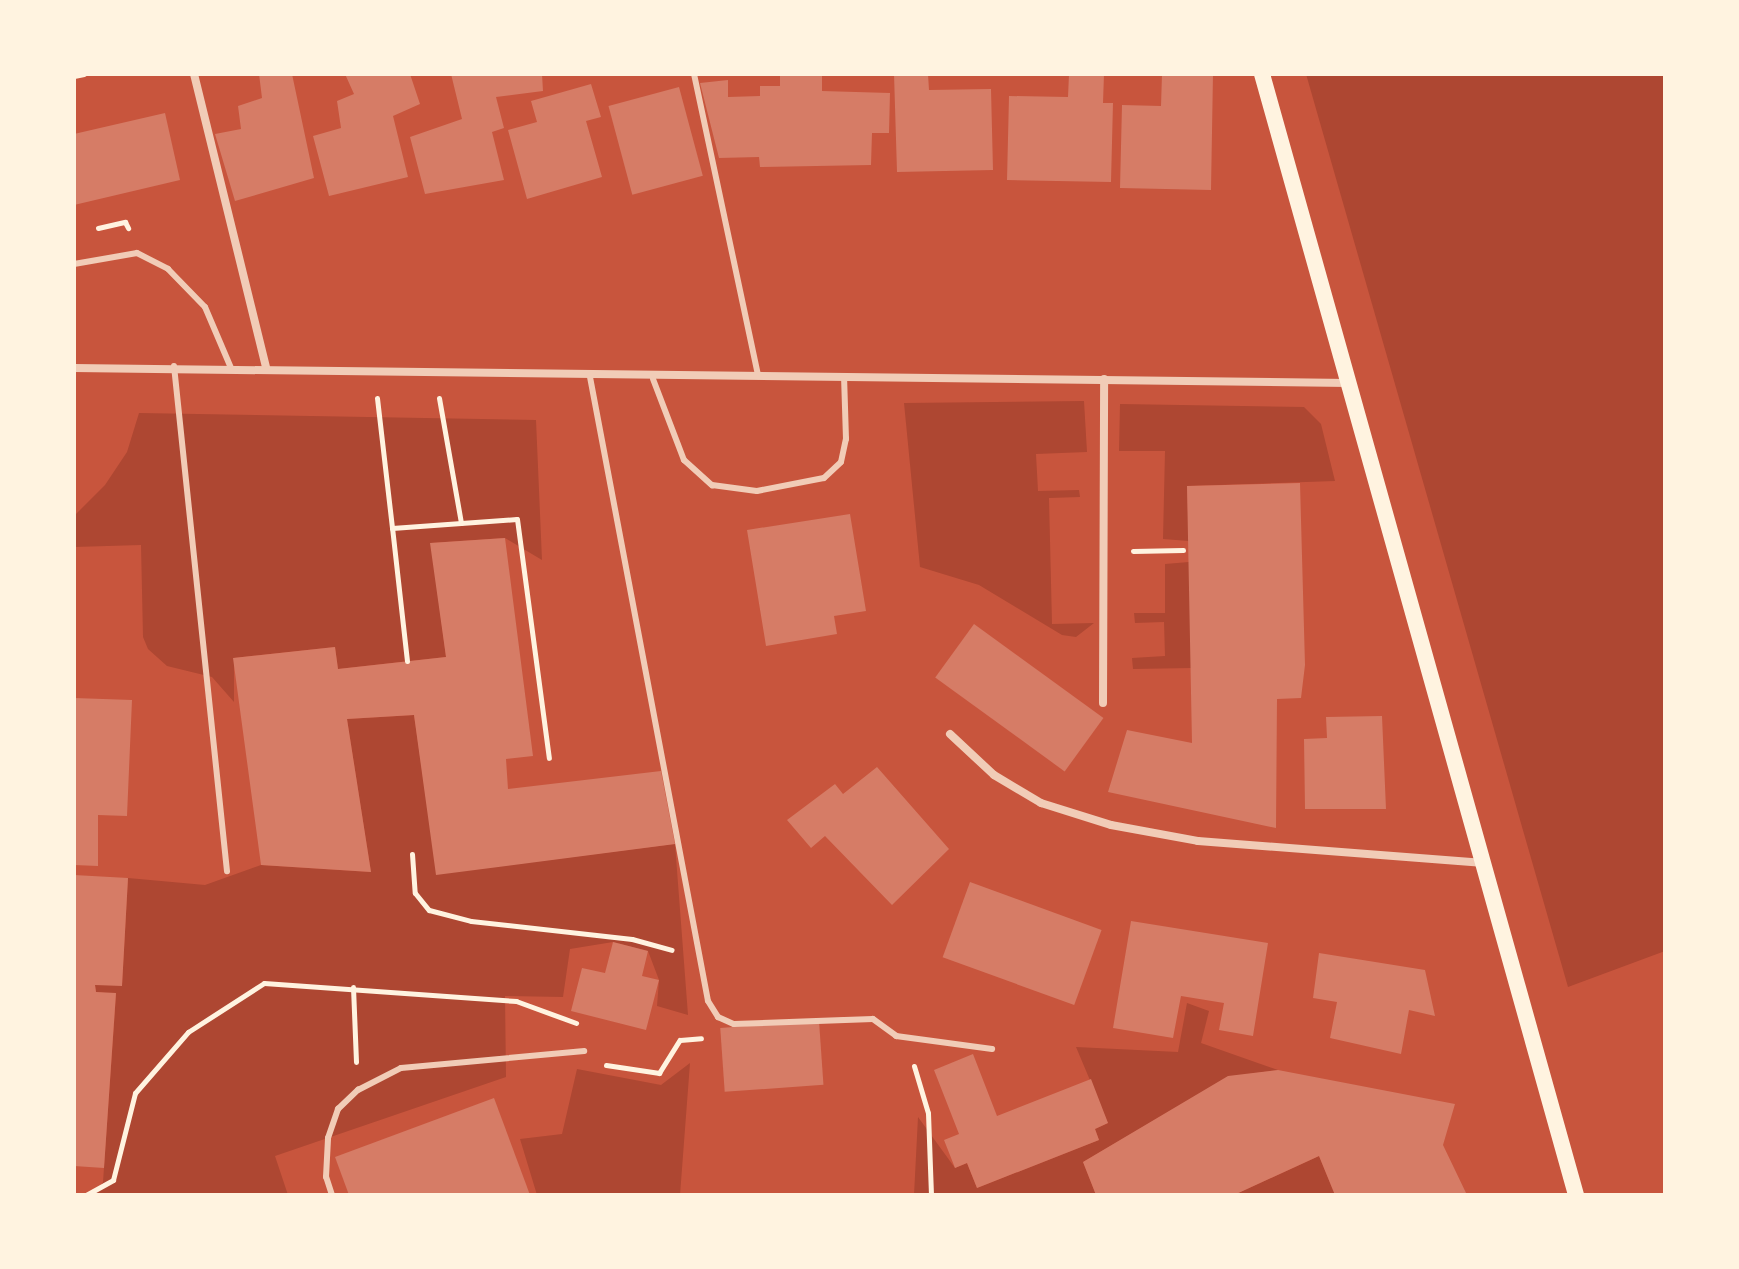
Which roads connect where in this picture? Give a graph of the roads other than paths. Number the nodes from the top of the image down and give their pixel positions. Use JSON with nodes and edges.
{"nodes":[{"id":1,"x":194,"y":74,"type":"edge"},
{"id":2,"x":694,"y":74,"type":"edge"},
{"id":3,"x":1262,"y":74,"type":"edge"},
{"id":4,"x":74,"y":264,"type":"edge"},
{"id":5,"x":174,"y":366,"type":"junction"},
{"id":6,"x":74,"y":368,"type":"edge"},
{"id":7,"x":231,"y":368,"type":"junction"},
{"id":8,"x":266,"y":368,"type":"junction"},
{"id":9,"x":758,"y":376,"type":"junction"},
{"id":10,"x":844,"y":376,"type":"junction"},
{"id":11,"x":590,"y":377,"type":"junction"},
{"id":12,"x":653,"y":379,"type":"junction"},
{"id":13,"x":1104,"y":379,"type":"junction"},
{"id":14,"x":1349,"y":383,"type":"junction"},
{"id":15,"x":1103,"y":703,"type":"dead end"},
{"id":16,"x":950,"y":734,"type":"dead end"},
{"id":17,"x":1486,"y":863,"type":"junction"},
{"id":18,"x":227,"y":871,"type":"dead end"},
{"id":19,"x":992,"y":1049,"type":"dead end"},
{"id":20,"x":584,"y":1051,"type":"road end"},
{"id":21,"x":332,"y":1195,"type":"edge"},
{"id":22,"x":1576,"y":1195,"type":"edge"}],
"edges":[{"from":1,"to":8,"type":"street"},
{"from":2,"to":9,"type":"lane"},
{"from":3,"to":14,"type":"main road"},
{"from":4,"to":7,"type":"lane"},
{"from":5,"to":6,"type":"street"},
{"from":5,"to":7,"type":"street"},
{"from":5,"to":18,"type":"lane"},
{"from":7,"to":8,"type":"street"},
{"from":8,"to":11,"type":"street"},
{"from":9,"to":10,"type":"street"},
{"from":9,"to":12,"type":"street"},
{"from":10,"to":12,"type":"lane"},
{"from":10,"to":13,"type":"street"},
{"from":11,"to":12,"type":"street"},
{"from":11,"to":19,"type":"lane"},
{"from":13,"to":14,"type":"street"},
{"from":13,"to":15,"type":"street"},
{"from":14,"to":17,"type":"main road"},
{"from":16,"to":17,"type":"street"},
{"from":17,"to":22,"type":"main road"},
{"from":20,"to":21,"type":"lane"}]}
